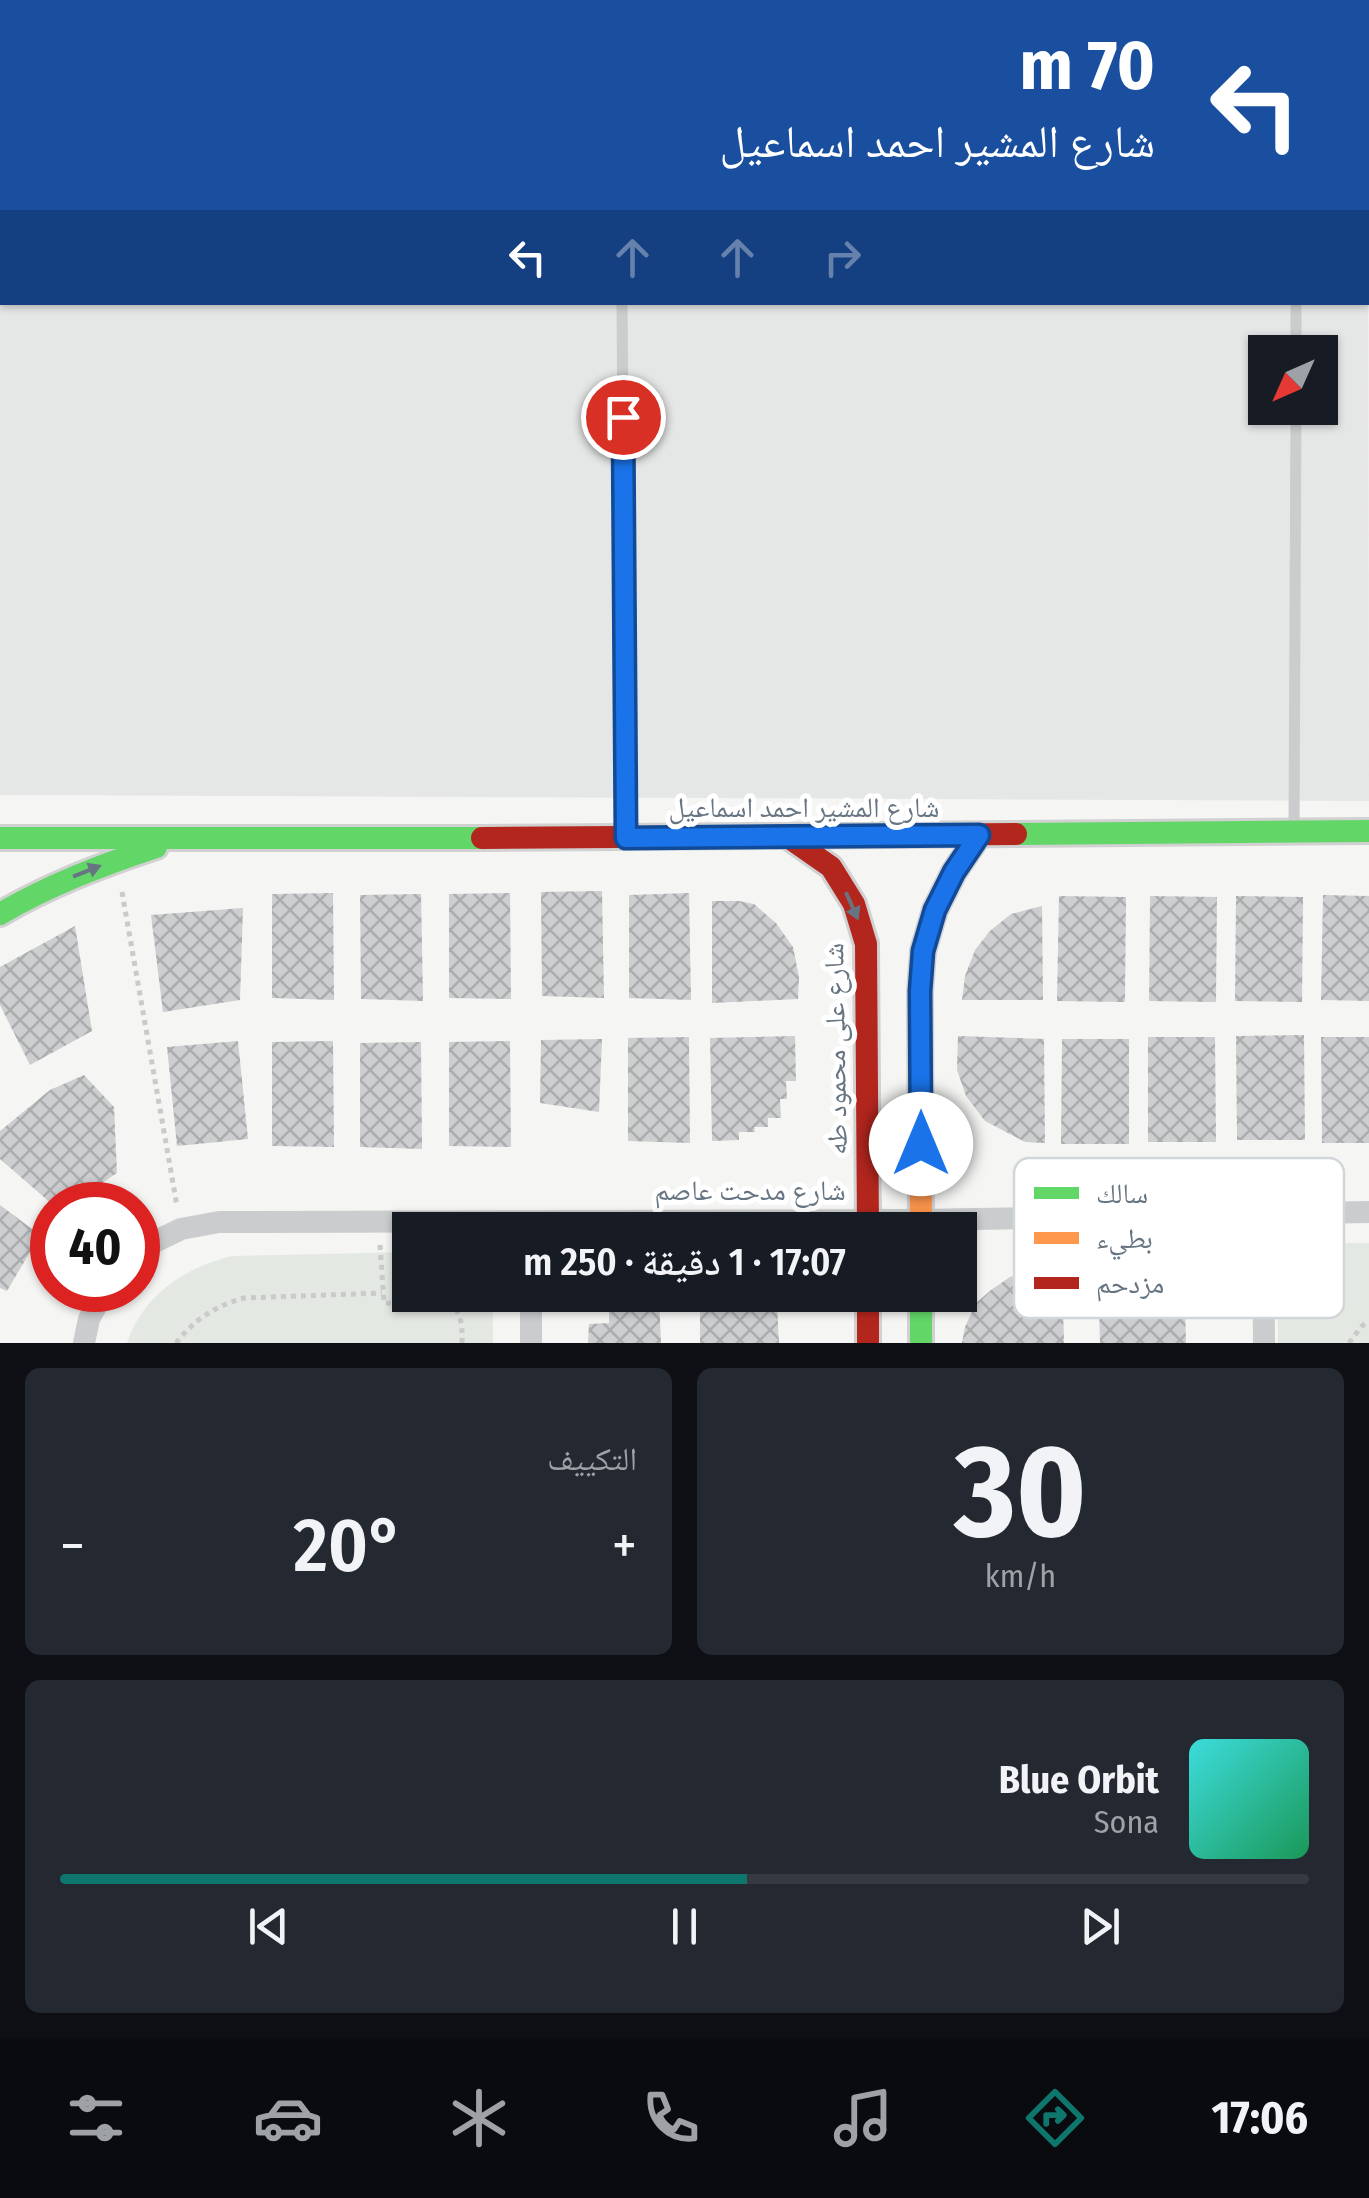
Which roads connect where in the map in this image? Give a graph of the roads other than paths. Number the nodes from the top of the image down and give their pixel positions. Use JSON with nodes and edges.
{"nodes":[{"id":1,"x":622,"y":305,"type":"edge"},
{"id":2,"x":1296,"y":305,"type":"edge"},
{"id":3,"x":1296,"y":335,"type":"edge"},
{"id":4,"x":1296,"y":425,"type":"edge"},
{"id":5,"x":1294,"y":832,"type":"junction"},
{"id":6,"x":1369,"y":832,"type":"edge"},
{"id":7,"x":979,"y":835,"type":"junction"},
{"id":8,"x":788,"y":837,"type":"junction"},
{"id":9,"x":0,"y":838,"type":"edge"},
{"id":10,"x":187,"y":838,"type":"junction"},
{"id":11,"x":626,"y":838,"type":"junction"},
{"id":12,"x":0,"y":914,"type":"edge"},
{"id":13,"x":868,"y":1212,"type":"edge"},
{"id":14,"x":921,"y":1212,"type":"edge"},
{"id":15,"x":1344,"y":1212,"type":"edge"},
{"id":16,"x":1369,"y":1212,"type":"edge"},
{"id":17,"x":392,"y":1221,"type":"edge"},
{"id":18,"x":1014,"y":1222,"type":"edge"},
{"id":19,"x":977,"y":1223,"type":"edge"},
{"id":20,"x":160,"y":1240,"type":"edge"},
{"id":21,"x":93,"y":1312,"type":"edge"},
{"id":22,"x":531,"y":1312,"type":"edge"},
{"id":23,"x":868,"y":1312,"type":"edge"},
{"id":24,"x":921,"y":1312,"type":"edge"},
{"id":25,"x":1264,"y":1318,"type":"edge"},
{"id":26,"x":84,"y":1343,"type":"edge"},
{"id":27,"x":530,"y":1343,"type":"edge"},
{"id":28,"x":868,"y":1343,"type":"edge"},
{"id":29,"x":921,"y":1343,"type":"edge"},
{"id":30,"x":1264,"y":1343,"type":"edge"}],
"edges":[{"from":1,"to":11,"type":"lane"},
{"from":2,"to":3,"type":"lane"},
{"from":4,"to":5,"type":"lane"},
{"from":5,"to":6,"type":"main road","name":"شارع المشير احمد اسماعيل"},
{"from":5,"to":7,"type":"main road","name":"شارع المشير احمد اسماعيل"},
{"from":7,"to":8,"type":"main road","name":"شارع المشير احمد اسماعيل"},
{"from":7,"to":14,"type":"main road"},
{"from":8,"to":11,"type":"main road","name":"شارع المشير احمد اسماعيل"},
{"from":8,"to":13,"type":"main road","name":"شارع على محمود طه","one_way":true},
{"from":9,"to":10,"type":"main road","name":"شارع المشير احمد اسماعيل"},
{"from":10,"to":11,"type":"main road","name":"شارع المشير احمد اسماعيل"},
{"from":12,"to":10,"type":"main road","one_way":true},
{"from":15,"to":16,"type":"street","name":"شارع مدحت عاصم"},
{"from":17,"to":20,"type":"street","name":"شارع مدحت عاصم"},
{"from":18,"to":19,"type":"street","name":"شارع مدحت عاصم"},
{"from":21,"to":26,"type":"street"},
{"from":22,"to":27,"type":"street"},
{"from":23,"to":28,"type":"main road"},
{"from":24,"to":29,"type":"main road"},
{"from":25,"to":30,"type":"street"}]}
